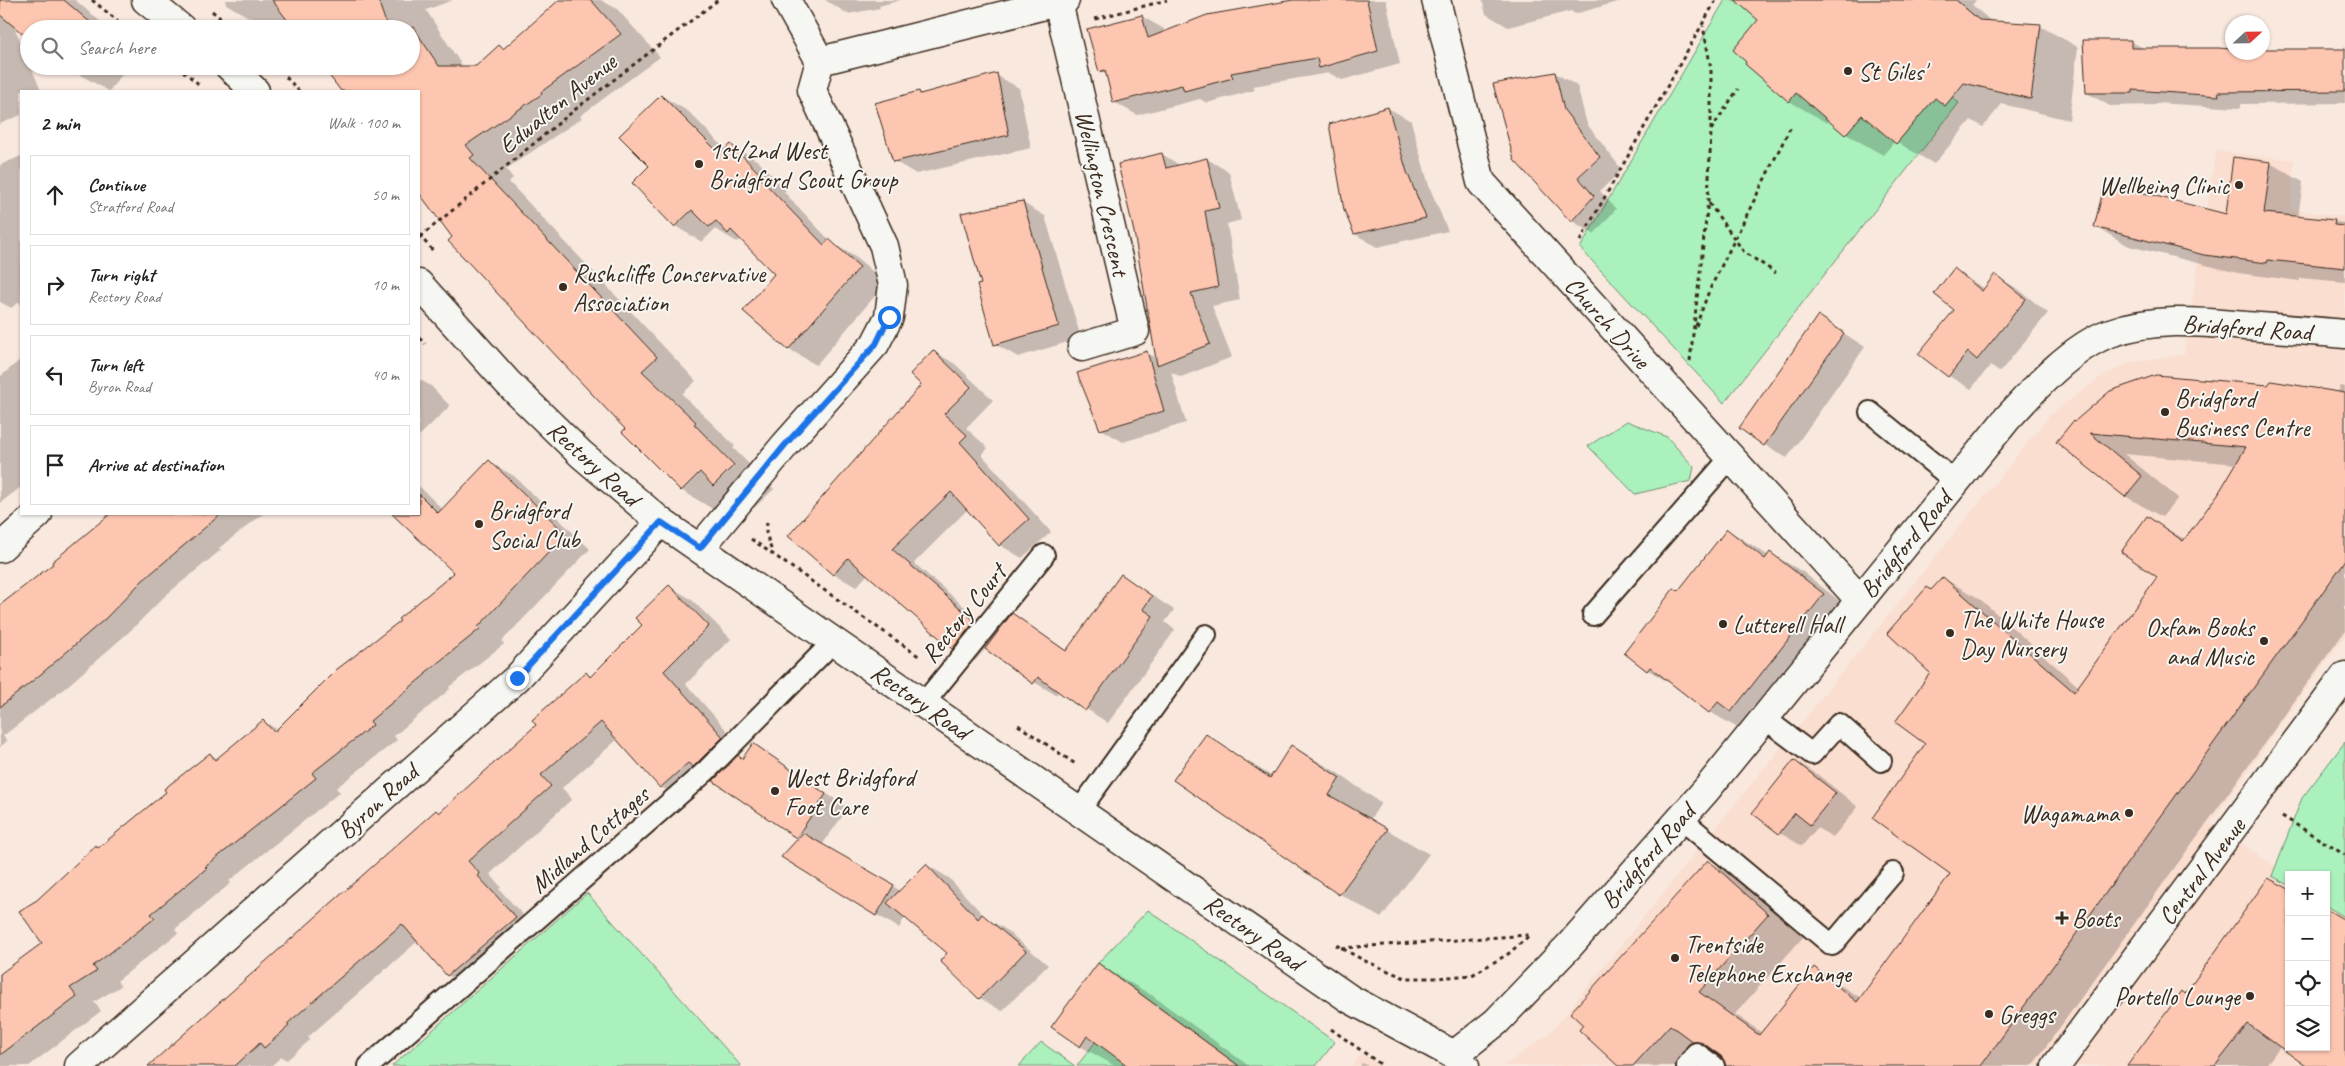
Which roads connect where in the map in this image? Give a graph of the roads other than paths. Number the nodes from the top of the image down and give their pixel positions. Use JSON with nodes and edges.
{"nodes":[{"id":1,"x":786,"y":0,"type":"edge"},
{"id":2,"x":1436,"y":0,"type":"edge"},
{"id":3,"x":158,"y":3,"type":"edge"},
{"id":4,"x":1063,"y":10,"type":"edge"},
{"id":5,"x":174,"y":20,"type":"edge"},
{"id":6,"x":820,"y":61,"type":"junction"},
{"id":7,"x":239,"y":75,"type":"edge"},
{"id":8,"x":255,"y":90,"type":"edge"},
{"id":9,"x":420,"y":285,"type":"edge"},
{"id":10,"x":2345,"y":334,"type":"edge"},
{"id":11,"x":1082,"y":347,"type":"dead end"},
{"id":12,"x":1870,"y":412,"type":"dead end"},
{"id":13,"x":1731,"y":457,"type":"junction"},
{"id":14,"x":1956,"y":482,"type":"junction"},
{"id":15,"x":37,"y":515,"type":"edge"},
{"id":16,"x":661,"y":522,"type":"junction"},
{"id":17,"x":0,"y":548,"type":"edge"},
{"id":18,"x":700,"y":548,"type":"junction"},
{"id":19,"x":1044,"y":556,"type":"dead end"},
{"id":20,"x":1860,"y":600,"type":"junction"},
{"id":21,"x":1593,"y":615,"type":"dead end"},
{"id":22,"x":1206,"y":635,"type":"dead end"},
{"id":23,"x":834,"y":641,"type":"junction"},
{"id":24,"x":2345,"y":676,"type":"edge"},
{"id":25,"x":924,"y":703,"type":"junction"},
{"id":26,"x":1764,"y":718,"type":"junction"},
{"id":27,"x":1881,"y":761,"type":"dead end"},
{"id":28,"x":1079,"y":811,"type":"junction"},
{"id":29,"x":1680,"y":818,"type":"junction"},
{"id":30,"x":1893,"y":872,"type":"dead end"},
{"id":31,"x":1459,"y":1061,"type":"edge"},
{"id":32,"x":79,"y":1066,"type":"edge"},
{"id":33,"x":369,"y":1066,"type":"edge"},
{"id":34,"x":1687,"y":1066,"type":"edge"},
{"id":35,"x":1714,"y":1066,"type":"edge"},
{"id":36,"x":2056,"y":1066,"type":"edge"}],
"edges":[{"from":1,"to":6,"type":"street"},
{"from":2,"to":13,"type":"street","name":"Church Drive"},
{"from":3,"to":5,"type":"street"},
{"from":4,"to":6,"type":"street"},
{"from":4,"to":11,"type":"street","name":"Wellington Crescent"},
{"from":6,"to":18,"type":"street"},
{"from":7,"to":8,"type":"street"},
{"from":9,"to":16,"type":"street","name":"Rectory Road"},
{"from":10,"to":14,"type":"street","name":"Bridgford Road"},
{"from":12,"to":14,"type":"lane"},
{"from":13,"to":20,"type":"street","name":"Church Drive"},
{"from":13,"to":21,"type":"lane"},
{"from":14,"to":20,"type":"street","name":"Bridgford Road"},
{"from":15,"to":17,"type":"street"},
{"from":16,"to":18,"type":"street","name":"Rectory Road"},
{"from":16,"to":32,"type":"street","name":"Byron Road"},
{"from":18,"to":23,"type":"street","name":"Rectory Road"},
{"from":19,"to":25,"type":"lane","name":"Rectory Court"},
{"from":20,"to":26,"type":"street","name":"Bridgford Road"},
{"from":22,"to":28,"type":"lane"},
{"from":23,"to":25,"type":"street","name":"Rectory Road"},
{"from":23,"to":33,"type":"lane","name":"Midland Cottages"},
{"from":24,"to":36,"type":"street","name":"Central Avenue"},
{"from":25,"to":28,"type":"street","name":"Rectory Road"},
{"from":26,"to":27,"type":"lane"},
{"from":26,"to":29,"type":"street","name":"Bridgford Road"},
{"from":28,"to":31,"type":"street","name":"Rectory Road"},
{"from":29,"to":30,"type":"lane"},
{"from":29,"to":31,"type":"street","name":"Bridgford Road"},
{"from":34,"to":35,"type":"lane"}]}
